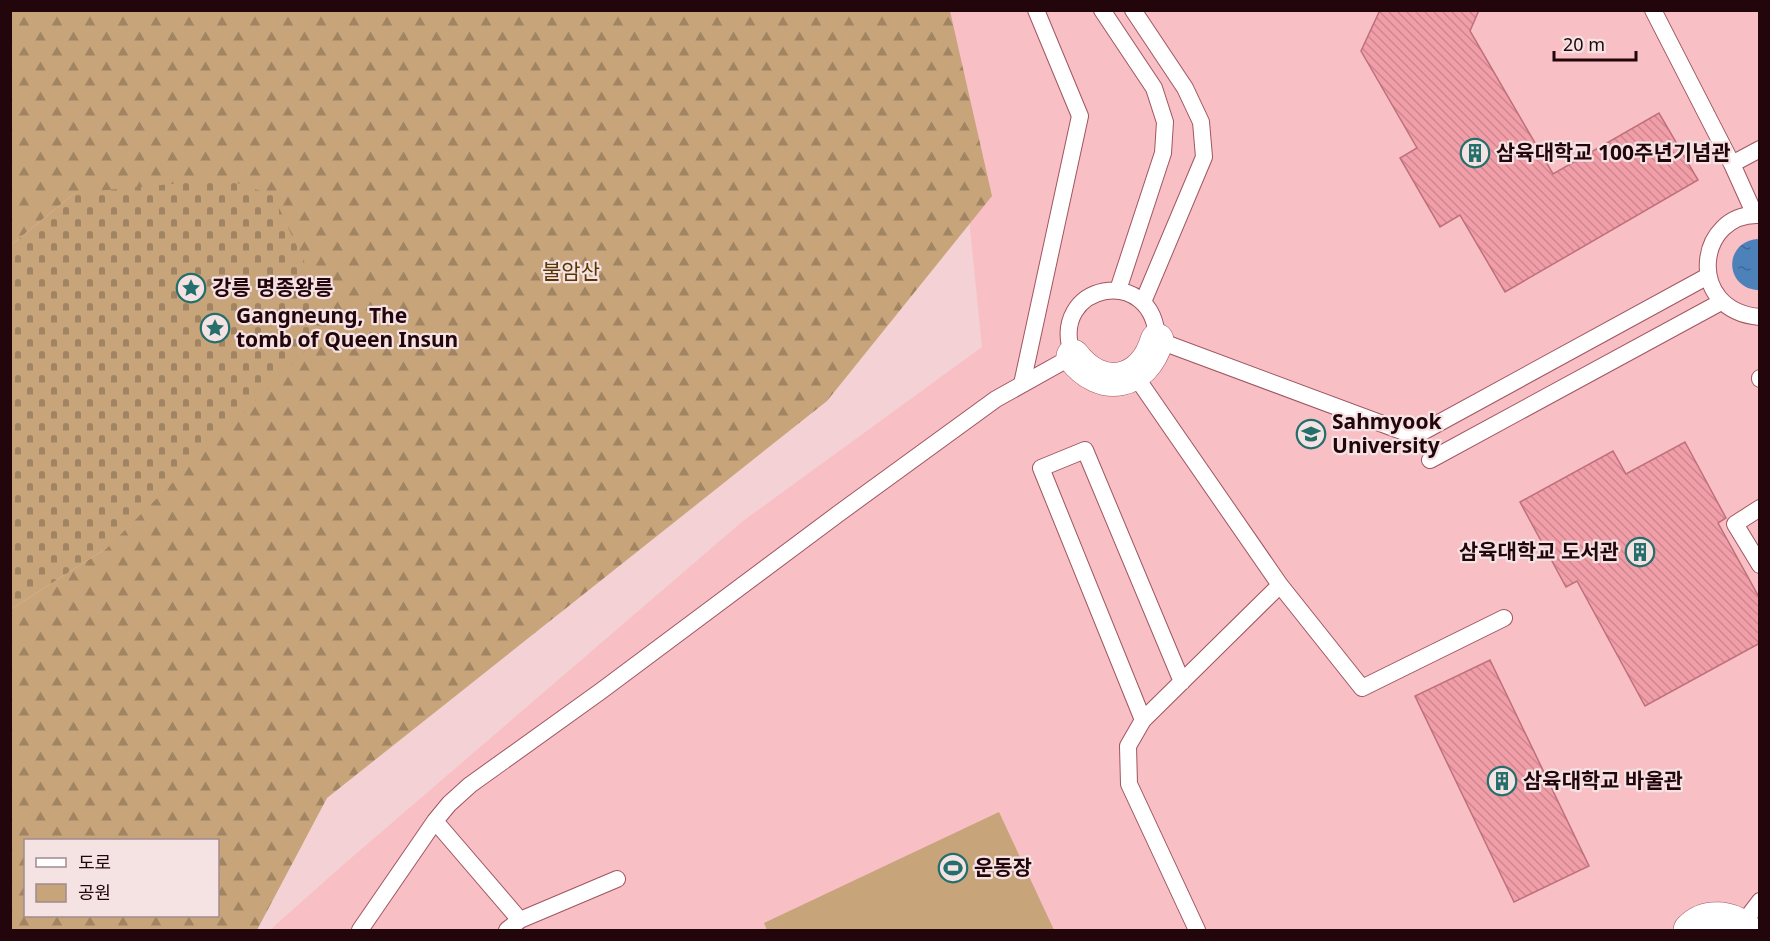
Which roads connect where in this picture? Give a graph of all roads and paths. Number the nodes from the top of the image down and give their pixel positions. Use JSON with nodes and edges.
{"nodes":[{"id":1,"x":1036,"y":10,"type":"edge"},
{"id":2,"x":1102,"y":10,"type":"edge"},
{"id":3,"x":1133,"y":10,"type":"edge"},
{"id":4,"x":1653,"y":10,"type":"edge"},
{"id":5,"x":1760,"y":149,"type":"edge"},
{"id":6,"x":1732,"y":164,"type":"junction"},
{"id":7,"x":1757,"y":215,"type":"edge"},
{"id":8,"x":1708,"y":276,"type":"junction"},
{"id":9,"x":1118,"y":290,"type":"junction"},
{"id":10,"x":1143,"y":302,"type":"junction"},
{"id":11,"x":1721,"y":302,"type":"junction"},
{"id":12,"x":1760,"y":317,"type":"edge"},
{"id":13,"x":1157,"y":340,"type":"junction"},
{"id":14,"x":1073,"y":356,"type":"junction"},
{"id":15,"x":1134,"y":374,"type":"junction"},
{"id":16,"x":1022,"y":384,"type":"junction"},
{"id":17,"x":1430,"y":460,"type":"dead end"},
{"id":18,"x":1760,"y":508,"type":"edge"},
{"id":19,"x":1760,"y":566,"type":"edge"},
{"id":20,"x":1280,"y":585,"type":"junction"},
{"id":21,"x":1504,"y":618,"type":"dead end"},
{"id":22,"x":1182,"y":682,"type":"junction"},
{"id":23,"x":1143,"y":720,"type":"junction"},
{"id":24,"x":435,"y":820,"type":"junction"},
{"id":25,"x":617,"y":879,"type":"dead end"},
{"id":26,"x":1749,"y":919,"type":"edge"},
{"id":27,"x":520,"y":920,"type":"junction"},
{"id":28,"x":360,"y":930,"type":"edge"},
{"id":29,"x":507,"y":930,"type":"edge"},
{"id":30,"x":1197,"y":930,"type":"edge"},
{"id":31,"x":1690,"y":930,"type":"edge"}],
"edges":[{"from":1,"to":16,"type":"lane"},
{"from":2,"to":9,"type":"lane"},
{"from":3,"to":10,"type":"lane"},
{"from":4,"to":6,"type":"lane"},
{"from":5,"to":6,"type":"lane"},
{"from":6,"to":7,"type":"lane"},
{"from":7,"to":8,"type":"lane"},
{"from":8,"to":11,"type":"lane"},
{"from":8,"to":13,"type":"lane"},
{"from":9,"to":10,"type":"lane"},
{"from":9,"to":14,"type":"lane"},
{"from":10,"to":13,"type":"lane"},
{"from":11,"to":12,"type":"lane"},
{"from":11,"to":17,"type":"lane"},
{"from":13,"to":15,"type":"street"},
{"from":14,"to":15,"type":"street"},
{"from":14,"to":16,"type":"lane"},
{"from":15,"to":20,"type":"lane"},
{"from":16,"to":24,"type":"lane"},
{"from":18,"to":19,"type":"lane"},
{"from":20,"to":21,"type":"lane"},
{"from":20,"to":22,"type":"lane"},
{"from":22,"to":23,"type":"lane"},
{"from":22,"to":23,"type":"lane"},
{"from":23,"to":30,"type":"lane"},
{"from":24,"to":27,"type":"lane"},
{"from":24,"to":28,"type":"lane"},
{"from":25,"to":27,"type":"lane"},
{"from":26,"to":31,"type":"street"},
{"from":27,"to":29,"type":"lane"}]}
